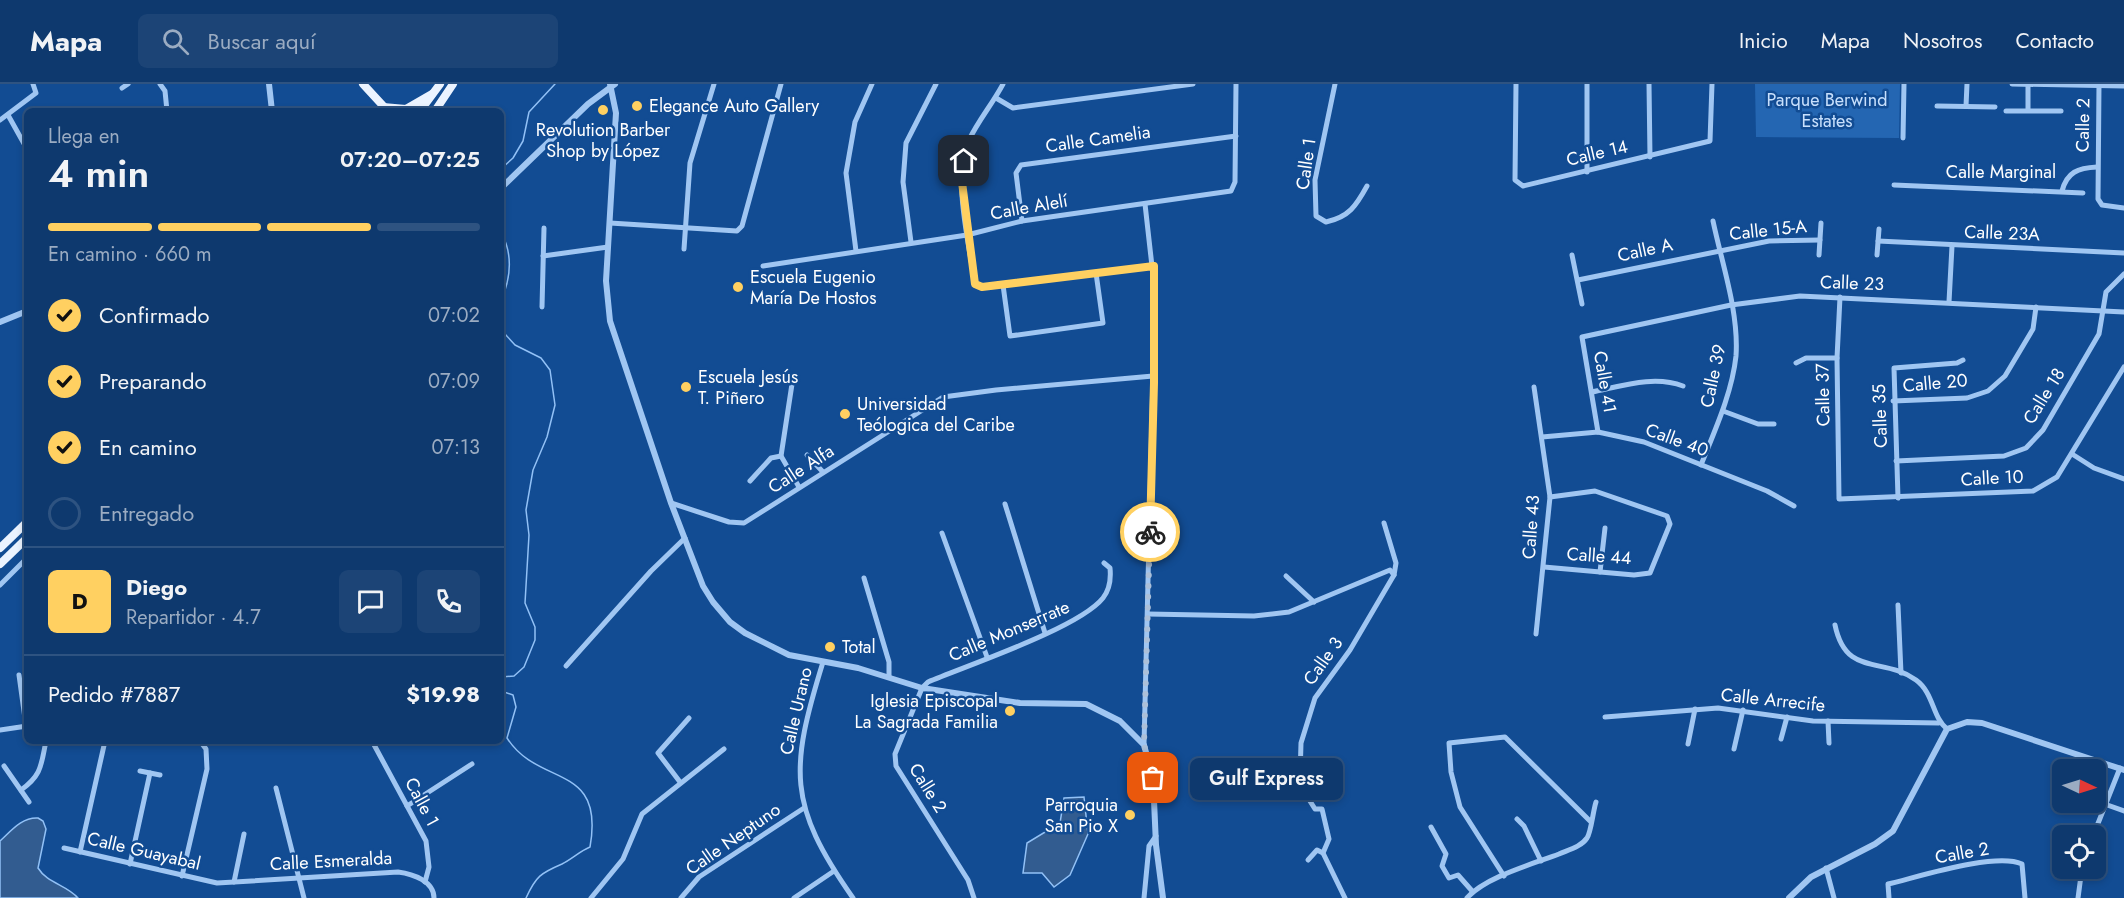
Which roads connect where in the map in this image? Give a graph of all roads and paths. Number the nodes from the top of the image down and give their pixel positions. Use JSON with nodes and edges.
{"nodes":[{"id":1,"x":33,"y":84,"type":"edge"},
{"id":2,"x":128,"y":84,"type":"edge"},
{"id":3,"x":160,"y":84,"type":"edge"},
{"id":4,"x":269,"y":84,"type":"edge"},
{"id":5,"x":363,"y":84,"type":"edge"},
{"id":6,"x":440,"y":84,"type":"edge"},
{"id":7,"x":453,"y":84,"type":"edge"},
{"id":8,"x":714,"y":84,"type":"edge"},
{"id":9,"x":781,"y":84,"type":"edge"},
{"id":10,"x":872,"y":84,"type":"edge"},
{"id":11,"x":936,"y":84,"type":"edge"},
{"id":12,"x":1003,"y":84,"type":"edge"},
{"id":13,"x":1193,"y":84,"type":"edge"},
{"id":14,"x":1236,"y":84,"type":"edge"},
{"id":15,"x":1335,"y":84,"type":"edge"},
{"id":16,"x":1516,"y":84,"type":"edge"},
{"id":17,"x":1587,"y":84,"type":"edge"},
{"id":18,"x":1649,"y":84,"type":"edge"},
{"id":19,"x":1712,"y":84,"type":"edge"},
{"id":20,"x":1904,"y":84,"type":"edge"},
{"id":21,"x":1967,"y":84,"type":"edge"},
{"id":22,"x":2012,"y":84,"type":"edge"},
{"id":23,"x":613,"y":85,"type":"edge"},
{"id":24,"x":2099,"y":85,"type":"edge"},
{"id":25,"x":2028,"y":86,"type":"junction"},
{"id":26,"x":2124,"y":86,"type":"edge"},
{"id":27,"x":122,"y":88,"type":"dead end"},
{"id":28,"x":432,"y":94,"type":"junction"},
{"id":29,"x":996,"y":98,"type":"junction"},
{"id":30,"x":1937,"y":106,"type":"dead end"},
{"id":31,"x":1966,"y":106,"type":"junction"},
{"id":32,"x":1995,"y":107,"type":"dead end"},
{"id":33,"x":166,"y":108,"type":"edge"},
{"id":34,"x":272,"y":108,"type":"edge"},
{"id":35,"x":383,"y":108,"type":"edge"},
{"id":36,"x":408,"y":108,"type":"edge"},
{"id":37,"x":422,"y":108,"type":"edge"},
{"id":38,"x":438,"y":108,"type":"edge"},
{"id":39,"x":2028,"y":110,"type":"junction"},
{"id":40,"x":2006,"y":111,"type":"dead end"},
{"id":41,"x":2061,"y":111,"type":"dead end"},
{"id":42,"x":8,"y":115,"type":"junction"},
{"id":43,"x":0,"y":120,"type":"edge"},
{"id":44,"x":1236,"y":136,"type":"junction"},
{"id":45,"x":1903,"y":138,"type":"dead end"},
{"id":46,"x":24,"y":143,"type":"edge"},
{"id":47,"x":1650,"y":157,"type":"junction"},
{"id":48,"x":2097,"y":167,"type":"junction"},
{"id":49,"x":1587,"y":171,"type":"junction"},
{"id":50,"x":504,"y":185,"type":"edge"},
{"id":51,"x":1894,"y":185,"type":"dead end"},
{"id":52,"x":1367,"y":186,"type":"dead end"},
{"id":53,"x":2062,"y":191,"type":"junction"},
{"id":54,"x":2083,"y":193,"type":"dead end"},
{"id":55,"x":1145,"y":204,"type":"junction"},
{"id":56,"x":2124,"y":208,"type":"edge"},
{"id":57,"x":1023,"y":221,"type":"junction"},
{"id":58,"x":1713,"y":221,"type":"dead end"},
{"id":59,"x":610,"y":223,"type":"junction"},
{"id":60,"x":1821,"y":223,"type":"dead end"},
{"id":61,"x":544,"y":228,"type":"dead end"},
{"id":62,"x":685,"y":228,"type":"junction"},
{"id":63,"x":1879,"y":229,"type":"dead end"},
{"id":64,"x":967,"y":235,"type":"junction"},
{"id":65,"x":1820,"y":240,"type":"junction"},
{"id":66,"x":911,"y":242,"type":"junction"},
{"id":67,"x":1878,"y":242,"type":"junction"},
{"id":68,"x":1952,"y":246,"type":"junction"},
{"id":69,"x":608,"y":247,"type":"junction"},
{"id":70,"x":684,"y":249,"type":"dead end"},
{"id":71,"x":1719,"y":250,"type":"junction"},
{"id":72,"x":856,"y":251,"type":"junction"},
{"id":73,"x":2124,"y":252,"type":"edge"},
{"id":74,"x":1572,"y":255,"type":"dead end"},
{"id":75,"x":1820,"y":255,"type":"dead end"},
{"id":76,"x":1878,"y":255,"type":"dead end"},
{"id":77,"x":543,"y":256,"type":"junction"},
{"id":78,"x":763,"y":266,"type":"dead end"},
{"id":79,"x":1154,"y":266,"type":"junction"},
{"id":80,"x":1096,"y":273,"type":"junction"},
{"id":81,"x":2124,"y":274,"type":"edge"},
{"id":82,"x":1578,"y":280,"type":"junction"},
{"id":83,"x":1003,"y":285,"type":"junction"},
{"id":84,"x":1840,"y":297,"type":"junction"},
{"id":85,"x":1949,"y":302,"type":"junction"},
{"id":86,"x":1582,"y":304,"type":"dead end"},
{"id":87,"x":1731,"y":305,"type":"junction"},
{"id":88,"x":542,"y":307,"type":"dead end"},
{"id":89,"x":2036,"y":307,"type":"junction"},
{"id":90,"x":2104,"y":310,"type":"junction"},
{"id":91,"x":24,"y":312,"type":"edge"},
{"id":92,"x":2124,"y":312,"type":"edge"},
{"id":93,"x":0,"y":322,"type":"edge"},
{"id":94,"x":1582,"y":337,"type":"joint"},
{"id":95,"x":1837,"y":358,"type":"junction"},
{"id":96,"x":1964,"y":360,"type":"dead end"},
{"id":97,"x":1796,"y":363,"type":"dead end"},
{"id":98,"x":2124,"y":367,"type":"edge"},
{"id":99,"x":1153,"y":376,"type":"junction"},
{"id":100,"x":792,"y":384,"type":"dead end"},
{"id":101,"x":1683,"y":386,"type":"dead end"},
{"id":102,"x":1534,"y":387,"type":"dead end"},
{"id":103,"x":1592,"y":392,"type":"junction"},
{"id":104,"x":1893,"y":401,"type":"junction"},
{"id":105,"x":1723,"y":411,"type":"junction"},
{"id":106,"x":1774,"y":424,"type":"dead end"},
{"id":107,"x":1598,"y":432,"type":"junction"},
{"id":108,"x":1542,"y":437,"type":"junction"},
{"id":109,"x":2072,"y":454,"type":"junction"},
{"id":110,"x":781,"y":456,"type":"junction"},
{"id":111,"x":807,"y":456,"type":"dead end"},
{"id":112,"x":1896,"y":461,"type":"junction"},
{"id":113,"x":1701,"y":465,"type":"junction"},
{"id":114,"x":823,"y":472,"type":"junction"},
{"id":115,"x":2124,"y":479,"type":"edge"},
{"id":116,"x":750,"y":481,"type":"dead end"},
{"id":117,"x":799,"y":487,"type":"junction"},
{"id":118,"x":1839,"y":492,"type":"joint"},
{"id":119,"x":1550,"y":497,"type":"junction"},
{"id":120,"x":1898,"y":498,"type":"junction"},
{"id":121,"x":671,"y":503,"type":"junction"},
{"id":122,"x":1005,"y":504,"type":"dead end"},
{"id":123,"x":1794,"y":506,"type":"dead end"},
{"id":124,"x":1384,"y":523,"type":"dead end"},
{"id":125,"x":24,"y":525,"type":"edge"},
{"id":126,"x":1605,"y":528,"type":"dead end"},
{"id":127,"x":942,"y":533,"type":"dead end"},
{"id":128,"x":685,"y":538,"type":"junction"},
{"id":129,"x":24,"y":541,"type":"edge"},
{"id":130,"x":0,"y":548,"type":"edge"},
{"id":131,"x":24,"y":561,"type":"edge"},
{"id":132,"x":1104,"y":563,"type":"dead end"},
{"id":133,"x":0,"y":564,"type":"edge"},
{"id":134,"x":1544,"y":567,"type":"junction"},
{"id":135,"x":1600,"y":572,"type":"junction"},
{"id":136,"x":1394,"y":575,"type":"junction"},
{"id":137,"x":1286,"y":576,"type":"dead end"},
{"id":138,"x":864,"y":578,"type":"dead end"},
{"id":139,"x":0,"y":585,"type":"edge"},
{"id":140,"x":1314,"y":602,"type":"junction"},
{"id":141,"x":1898,"y":605,"type":"dead end"},
{"id":142,"x":1148,"y":614,"type":"junction"},
{"id":143,"x":1835,"y":625,"type":"dead end"},
{"id":144,"x":1046,"y":633,"type":"junction"},
{"id":145,"x":1536,"y":634,"type":"dead end"},
{"id":146,"x":987,"y":657,"type":"junction"},
{"id":147,"x":823,"y":662,"type":"junction"},
{"id":148,"x":566,"y":666,"type":"dead end"},
{"id":149,"x":1901,"y":673,"type":"junction"},
{"id":150,"x":19,"y":675,"type":"dead end"},
{"id":151,"x":889,"y":676,"type":"junction"},
{"id":152,"x":922,"y":688,"type":"junction"},
{"id":153,"x":1695,"y":709,"type":"junction"},
{"id":154,"x":1743,"y":710,"type":"junction"},
{"id":155,"x":24,"y":711,"type":"edge"},
{"id":156,"x":1605,"y":717,"type":"dead end"},
{"id":157,"x":1787,"y":717,"type":"junction"},
{"id":158,"x":689,"y":718,"type":"dead end"},
{"id":159,"x":1828,"y":721,"type":"junction"},
{"id":160,"x":1939,"y":723,"type":"junction"},
{"id":161,"x":24,"y":726,"type":"edge"},
{"id":162,"x":1947,"y":729,"type":"junction"},
{"id":163,"x":0,"y":730,"type":"edge"},
{"id":164,"x":1781,"y":740,"type":"dead end"},
{"id":165,"x":1829,"y":743,"type":"dead end"},
{"id":166,"x":45,"y":744,"type":"edge"},
{"id":167,"x":104,"y":744,"type":"edge"},
{"id":168,"x":202,"y":744,"type":"edge"},
{"id":169,"x":374,"y":744,"type":"edge"},
{"id":170,"x":1688,"y":744,"type":"dead end"},
{"id":171,"x":1144,"y":745,"type":"junction"},
{"id":172,"x":724,"y":749,"type":"dead end"},
{"id":173,"x":1734,"y":749,"type":"dead end"},
{"id":174,"x":472,"y":764,"type":"dead end"},
{"id":175,"x":4,"y":766,"type":"dead end"},
{"id":176,"x":2122,"y":769,"type":"edge"},
{"id":177,"x":140,"y":771,"type":"dead end"},
{"id":178,"x":150,"y":773,"type":"junction"},
{"id":179,"x":160,"y":775,"type":"dead end"},
{"id":180,"x":680,"y":782,"type":"junction"},
{"id":181,"x":276,"y":788,"type":"dead end"},
{"id":182,"x":21,"y":790,"type":"junction"},
{"id":183,"x":29,"y":802,"type":"dead end"},
{"id":184,"x":1596,"y":802,"type":"dead end"},
{"id":185,"x":2106,"y":802,"type":"edge"},
{"id":186,"x":2106,"y":804,"type":"edge"},
{"id":187,"x":407,"y":806,"type":"junction"},
{"id":188,"x":804,"y":808,"type":"junction"},
{"id":189,"x":2124,"y":812,"type":"edge"},
{"id":190,"x":1517,"y":819,"type":"dead end"},
{"id":191,"x":1590,"y":821,"type":"junction"},
{"id":192,"x":1431,"y":827,"type":"dead end"},
{"id":193,"x":244,"y":834,"type":"dead end"},
{"id":194,"x":1156,"y":836,"type":"junction"},
{"id":195,"x":64,"y":848,"type":"dead end"},
{"id":196,"x":80,"y":852,"type":"junction"},
{"id":197,"x":1323,"y":854,"type":"junction"},
{"id":198,"x":1308,"y":860,"type":"dead end"},
{"id":199,"x":1541,"y":861,"type":"junction"},
{"id":200,"x":130,"y":864,"type":"junction"},
{"id":201,"x":1826,"y":868,"type":"junction"},
{"id":202,"x":834,"y":871,"type":"junction"},
{"id":203,"x":182,"y":876,"type":"junction"},
{"id":204,"x":1504,"y":876,"type":"junction"},
{"id":205,"x":299,"y":878,"type":"junction"},
{"id":206,"x":2081,"y":879,"type":"edge"},
{"id":207,"x":234,"y":882,"type":"junction"},
{"id":208,"x":426,"y":882,"type":"junction"},
{"id":209,"x":217,"y":883,"type":"joint"},
{"id":210,"x":1473,"y":892,"type":"junction"},
{"id":211,"x":304,"y":898,"type":"edge"},
{"id":212,"x":434,"y":898,"type":"edge"},
{"id":213,"x":591,"y":898,"type":"edge"},
{"id":214,"x":681,"y":898,"type":"edge"},
{"id":215,"x":794,"y":898,"type":"edge"},
{"id":216,"x":853,"y":898,"type":"edge"},
{"id":217,"x":974,"y":898,"type":"edge"},
{"id":218,"x":1144,"y":898,"type":"edge"},
{"id":219,"x":1163,"y":898,"type":"edge"},
{"id":220,"x":1345,"y":898,"type":"edge"},
{"id":221,"x":1467,"y":898,"type":"edge"},
{"id":222,"x":1789,"y":898,"type":"edge"},
{"id":223,"x":1834,"y":898,"type":"edge"},
{"id":224,"x":1889,"y":898,"type":"edge"},
{"id":225,"x":2025,"y":898,"type":"edge"},
{"id":226,"x":2078,"y":898,"type":"edge"}],
"edges":[{"from":1,"to":42,"type":"street"},
{"from":2,"to":27,"type":"street"},
{"from":3,"to":33,"type":"street"},
{"from":4,"to":34,"type":"street"},
{"from":5,"to":35,"type":"main road"},
{"from":6,"to":28,"type":"main road"},
{"from":7,"to":38,"type":"main road"},
{"from":8,"to":62,"type":"street"},
{"from":9,"to":62,"type":"street"},
{"from":10,"to":72,"type":"street"},
{"from":11,"to":66,"type":"street"},
{"from":12,"to":29,"type":"street"},
{"from":13,"to":29,"type":"street"},
{"from":14,"to":44,"type":"street"},
{"from":15,"to":52,"type":"street","name":"Calle 1"},
{"from":16,"to":49,"type":"street","name":"Calle 14"},
{"from":17,"to":49,"type":"street"},
{"from":18,"to":47,"type":"street"},
{"from":19,"to":47,"type":"street","name":"Calle 14"},
{"from":20,"to":45,"type":"street"},
{"from":21,"to":31,"type":"street"},
{"from":22,"to":25,"type":"street"},
{"from":23,"to":50,"type":"street"},
{"from":23,"to":59,"type":"street"},
{"from":24,"to":25,"type":"street"},
{"from":24,"to":26,"type":"street"},
{"from":24,"to":48,"type":"street","name":"Calle 2"},
{"from":25,"to":39,"type":"street"},
{"from":28,"to":36,"type":"main road"},
{"from":28,"to":37,"type":"main road"},
{"from":29,"to":64,"type":"street"},
{"from":30,"to":31,"type":"street"},
{"from":31,"to":32,"type":"street"},
{"from":39,"to":40,"type":"street"},
{"from":39,"to":41,"type":"street"},
{"from":42,"to":43,"type":"street"},
{"from":42,"to":46,"type":"street"},
{"from":44,"to":55,"type":"street","name":"Calle Alelí"},
{"from":44,"to":57,"type":"street","name":"Calle Camelia"},
{"from":47,"to":49,"type":"street","name":"Calle 14"},
{"from":48,"to":53,"type":"street","name":"Calle Marginal"},
{"from":48,"to":56,"type":"street","name":"Calle 2"},
{"from":51,"to":53,"type":"street","name":"Calle Marginal"},
{"from":53,"to":54,"type":"street"},
{"from":55,"to":57,"type":"street","name":"Calle Alelí"},
{"from":55,"to":79,"type":"street"},
{"from":57,"to":64,"type":"street","name":"Calle Alelí"},
{"from":58,"to":71,"type":"street","name":"Calle 39"},
{"from":59,"to":62,"type":"street"},
{"from":59,"to":69,"type":"street"},
{"from":60,"to":65,"type":"street","name":"Calle 15-A"},
{"from":61,"to":77,"type":"street"},
{"from":62,"to":70,"type":"street"},
{"from":63,"to":67,"type":"street"},
{"from":64,"to":66,"type":"street","name":"Calle Alelí"},
{"from":64,"to":83,"type":"street"},
{"from":65,"to":71,"type":"street","name":"Calle 15-A"},
{"from":65,"to":75,"type":"street","name":"Calle 15-A"},
{"from":66,"to":72,"type":"street","name":"Calle Alelí"},
{"from":67,"to":68,"type":"street","name":"Calle 23A"},
{"from":67,"to":76,"type":"street"},
{"from":68,"to":73,"type":"street","name":"Calle 23A"},
{"from":68,"to":85,"type":"street"},
{"from":69,"to":77,"type":"street"},
{"from":69,"to":121,"type":"street"},
{"from":71,"to":82,"type":"street","name":"Calle A"},
{"from":71,"to":87,"type":"street","name":"Calle 39"},
{"from":72,"to":78,"type":"street","name":"Calle Alelí"},
{"from":74,"to":82,"type":"street"},
{"from":77,"to":88,"type":"street"},
{"from":79,"to":80,"type":"street"},
{"from":79,"to":99,"type":"street"},
{"from":80,"to":83,"type":"street"},
{"from":80,"to":83,"type":"street"},
{"from":81,"to":90,"type":"street","name":"Calle 18"},
{"from":82,"to":86,"type":"street"},
{"from":84,"to":85,"type":"street","name":"Calle 23"},
{"from":84,"to":87,"type":"street","name":"Calle 23"},
{"from":84,"to":95,"type":"street","name":"Calle 37"},
{"from":85,"to":89,"type":"street","name":"Calle 23"},
{"from":87,"to":94,"type":"street","name":"Calle 23"},
{"from":87,"to":105,"type":"street","name":"Calle 39"},
{"from":89,"to":90,"type":"street","name":"Calle 23"},
{"from":89,"to":104,"type":"street","name":"Calle 20"},
{"from":90,"to":92,"type":"street","name":"Calle 23"},
{"from":90,"to":112,"type":"street","name":"Calle 18"},
{"from":91,"to":93,"type":"street"},
{"from":94,"to":103,"type":"street","name":"Calle 41"},
{"from":95,"to":97,"type":"street"},
{"from":95,"to":118,"type":"street","name":"Calle 37"},
{"from":96,"to":104,"type":"street","name":"Calle 35"},
{"from":98,"to":109,"type":"street","name":"Calle 10"},
{"from":99,"to":114,"type":"street","name":"Calle Alfa"},
{"from":99,"to":142,"type":"street"},
{"from":100,"to":110,"type":"street"},
{"from":101,"to":103,"type":"street"},
{"from":102,"to":108,"type":"street","name":"Calle 43"},
{"from":103,"to":107,"type":"street","name":"Calle 41"},
{"from":104,"to":112,"type":"street","name":"Calle 35"},
{"from":105,"to":106,"type":"street"},
{"from":105,"to":113,"type":"street","name":"Calle 39"},
{"from":107,"to":108,"type":"street","name":"Calle 40"},
{"from":107,"to":113,"type":"street","name":"Calle 40"},
{"from":108,"to":119,"type":"street","name":"Calle 43"},
{"from":109,"to":115,"type":"street"},
{"from":109,"to":120,"type":"street","name":"Calle 10"},
{"from":110,"to":116,"type":"street"},
{"from":110,"to":117,"type":"street"},
{"from":111,"to":114,"type":"street"},
{"from":112,"to":120,"type":"street","name":"Calle 35"},
{"from":113,"to":123,"type":"street","name":"Calle 40"},
{"from":114,"to":117,"type":"street","name":"Calle Alfa"},
{"from":117,"to":121,"type":"street","name":"Calle Alfa"},
{"from":118,"to":120,"type":"street","name":"Calle 10"},
{"from":119,"to":134,"type":"street","name":"Calle 43"},
{"from":119,"to":135,"type":"street","name":"Calle 44"},
{"from":121,"to":128,"type":"street"},
{"from":122,"to":144,"type":"street"},
{"from":124,"to":136,"type":"street"},
{"from":125,"to":130,"type":"main road"},
{"from":126,"to":135,"type":"street"},
{"from":127,"to":146,"type":"street"},
{"from":128,"to":147,"type":"street"},
{"from":128,"to":148,"type":"street"},
{"from":129,"to":133,"type":"main road"},
{"from":131,"to":139,"type":"street"},
{"from":132,"to":144,"type":"street","name":"Calle Monserrate"},
{"from":134,"to":135,"type":"street","name":"Calle 44"},
{"from":134,"to":145,"type":"street","name":"Calle 43"},
{"from":136,"to":140,"type":"street"},
{"from":136,"to":197,"type":"street","name":"Calle 3"},
{"from":137,"to":140,"type":"street"},
{"from":138,"to":151,"type":"street"},
{"from":140,"to":142,"type":"street"},
{"from":141,"to":149,"type":"street"},
{"from":142,"to":171,"type":"street"},
{"from":143,"to":149,"type":"street"},
{"from":144,"to":146,"type":"street","name":"Calle Monserrate"},
{"from":146,"to":152,"type":"street","name":"Calle Monserrate"},
{"from":147,"to":151,"type":"street"},
{"from":147,"to":188,"type":"street","name":"Calle Urano"},
{"from":149,"to":160,"type":"street"},
{"from":150,"to":155,"type":"street"},
{"from":151,"to":152,"type":"street"},
{"from":152,"to":171,"type":"street"},
{"from":152,"to":217,"type":"street","name":"Calle 2"},
{"from":153,"to":154,"type":"street","name":"Calle Arrecife"},
{"from":153,"to":156,"type":"street","name":"Calle Arrecife"},
{"from":153,"to":170,"type":"street"},
{"from":154,"to":157,"type":"street","name":"Calle Arrecife"},
{"from":154,"to":173,"type":"street"},
{"from":157,"to":159,"type":"street","name":"Calle Arrecife"},
{"from":157,"to":164,"type":"street"},
{"from":158,"to":180,"type":"street"},
{"from":159,"to":160,"type":"street","name":"Calle Arrecife"},
{"from":159,"to":165,"type":"street"},
{"from":160,"to":162,"type":"street"},
{"from":161,"to":163,"type":"street"},
{"from":162,"to":176,"type":"street"},
{"from":162,"to":201,"type":"street"},
{"from":166,"to":182,"type":"street"},
{"from":167,"to":196,"type":"street"},
{"from":168,"to":203,"type":"street"},
{"from":169,"to":187,"type":"street","name":"Calle 1"},
{"from":171,"to":194,"type":"street"},
{"from":172,"to":180,"type":"street"},
{"from":174,"to":187,"type":"street"},
{"from":175,"to":182,"type":"street"},
{"from":176,"to":185,"type":"street"},
{"from":177,"to":178,"type":"street"},
{"from":178,"to":179,"type":"street"},
{"from":178,"to":200,"type":"street"},
{"from":180,"to":213,"type":"street"},
{"from":181,"to":205,"type":"street"},
{"from":182,"to":183,"type":"street"},
{"from":184,"to":191,"type":"street"},
{"from":186,"to":189,"type":"street"},
{"from":187,"to":208,"type":"street","name":"Calle 1"},
{"from":188,"to":202,"type":"street","name":"Calle Urano"},
{"from":188,"to":214,"type":"street","name":"Calle Neptuno"},
{"from":190,"to":199,"type":"street"},
{"from":191,"to":199,"type":"street"},
{"from":191,"to":204,"type":"street"},
{"from":192,"to":210,"type":"street"},
{"from":193,"to":207,"type":"street"},
{"from":194,"to":218,"type":"street"},
{"from":194,"to":219,"type":"street"},
{"from":195,"to":196,"type":"street","name":"Calle Guayabal"},
{"from":196,"to":200,"type":"street","name":"Calle Guayabal"},
{"from":197,"to":198,"type":"street"},
{"from":197,"to":220,"type":"street"},
{"from":199,"to":204,"type":"street"},
{"from":200,"to":203,"type":"street","name":"Calle Guayabal"},
{"from":201,"to":222,"type":"street"},
{"from":201,"to":223,"type":"street"},
{"from":202,"to":215,"type":"street"},
{"from":202,"to":216,"type":"street","name":"Calle Urano"},
{"from":203,"to":209,"type":"street","name":"Calle Guayabal"},
{"from":204,"to":210,"type":"street"},
{"from":205,"to":207,"type":"street","name":"Calle Esmeralda"},
{"from":205,"to":208,"type":"street","name":"Calle Esmeralda"},
{"from":205,"to":211,"type":"street"},
{"from":206,"to":226,"type":"street"},
{"from":207,"to":209,"type":"street","name":"Calle Esmeralda"},
{"from":208,"to":212,"type":"street"},
{"from":210,"to":221,"type":"street"},
{"from":224,"to":225,"type":"street","name":"Calle 2"}]}
